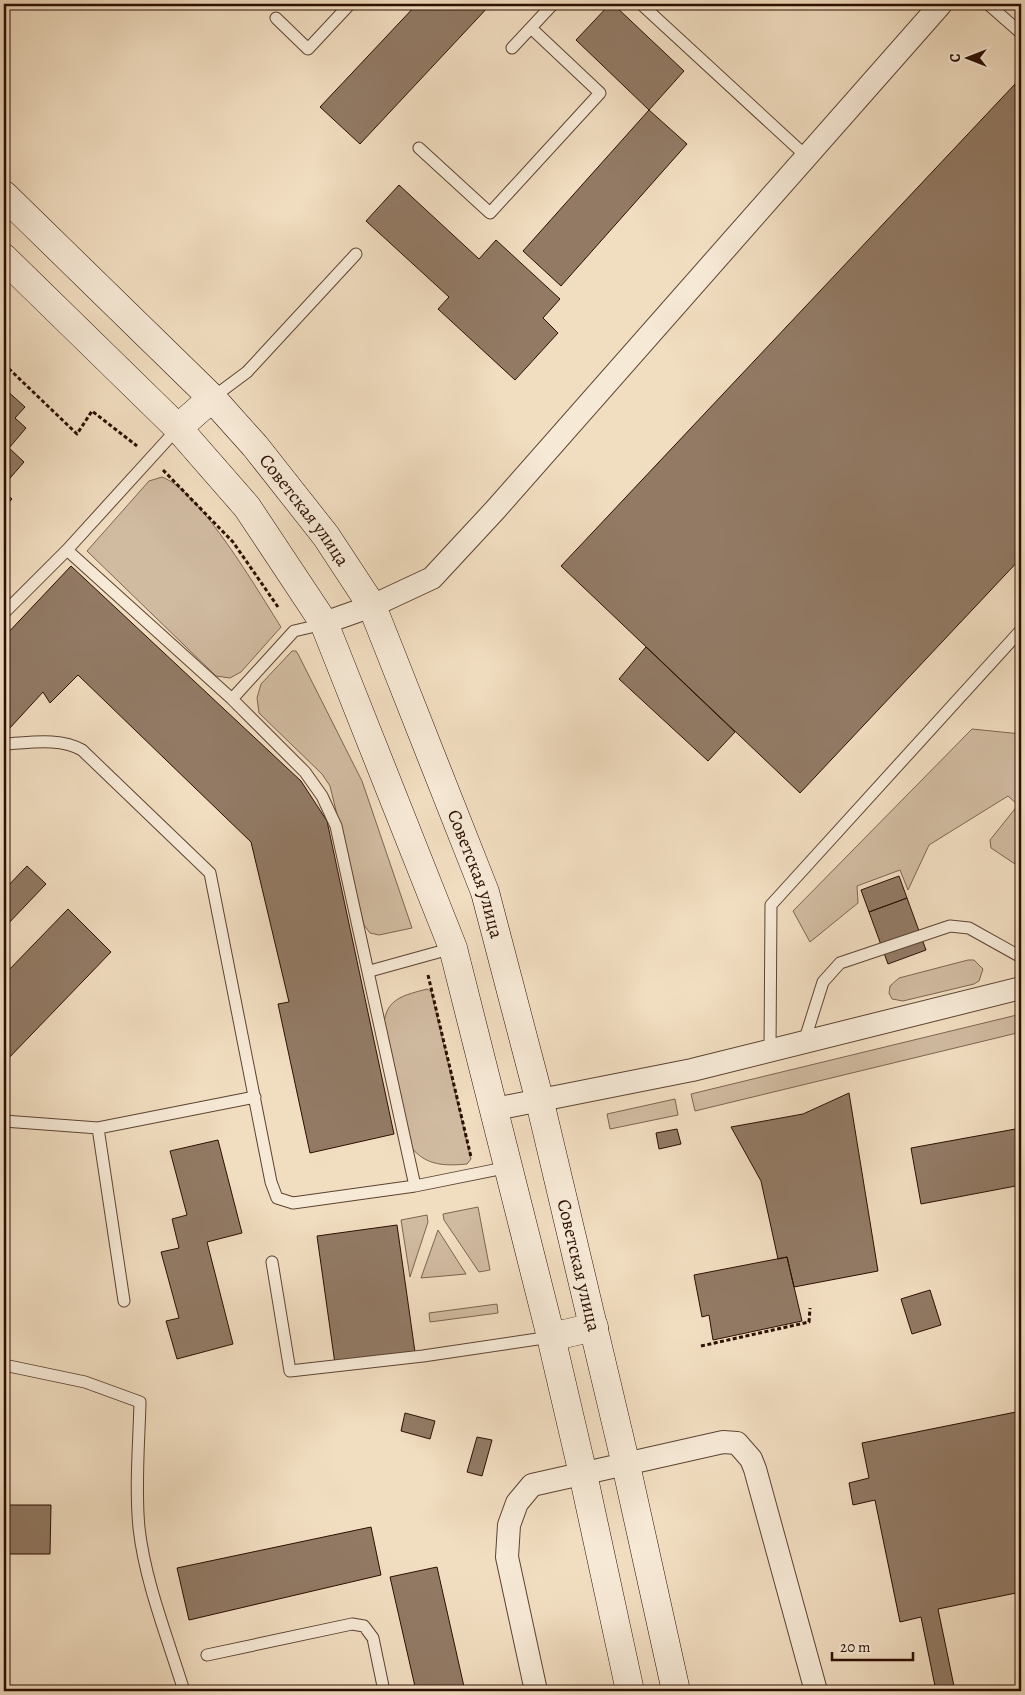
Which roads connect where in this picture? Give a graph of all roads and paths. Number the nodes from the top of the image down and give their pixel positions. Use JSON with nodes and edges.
{"nodes":[{"id":1,"x":350,"y":4,"type":"edge"},
{"id":2,"x":553,"y":4,"type":"edge"},
{"id":3,"x":641,"y":4,"type":"edge"},
{"id":4,"x":941,"y":4,"type":"edge"},
{"id":5,"x":988,"y":4,"type":"edge"},
{"id":6,"x":276,"y":18,"type":"dead end"},
{"id":7,"x":531,"y":28,"type":"junction"},
{"id":8,"x":1021,"y":33,"type":"edge"},
{"id":9,"x":512,"y":48,"type":"dead end"},
{"id":10,"x":419,"y":148,"type":"dead end"},
{"id":11,"x":806,"y":156,"type":"junction"},
{"id":12,"x":4,"y":195,"type":"edge"},
{"id":13,"x":356,"y":254,"type":"dead end"},
{"id":14,"x":4,"y":258,"type":"edge"},
{"id":15,"x":4,"y":364,"type":"edge"},
{"id":16,"x":212,"y":398,"type":"junction"},
{"id":17,"x":178,"y":428,"type":"junction"},
{"id":18,"x":151,"y":458,"type":"junction"},
{"id":19,"x":67,"y":550,"type":"junction"},
{"id":20,"x":372,"y":606,"type":"junction"},
{"id":21,"x":4,"y":613,"type":"edge"},
{"id":22,"x":324,"y":624,"type":"junction"},
{"id":23,"x":1021,"y":630,"type":"edge"},
{"id":24,"x":294,"y":631,"type":"junction"},
{"id":25,"x":232,"y":699,"type":"junction"},
{"id":26,"x":4,"y":744,"type":"edge"},
{"id":27,"x":453,"y":948,"type":"junction"},
{"id":28,"x":424,"y":956,"type":"junction"},
{"id":29,"x":1021,"y":957,"type":"edge"},
{"id":30,"x":370,"y":971,"type":"junction"},
{"id":31,"x":1021,"y":988,"type":"edge"},
{"id":32,"x":804,"y":1042,"type":"junction"},
{"id":33,"x":770,"y":1051,"type":"junction"},
{"id":34,"x":255,"y":1097,"type":"junction"},
{"id":35,"x":539,"y":1098,"type":"junction"},
{"id":36,"x":495,"y":1109,"type":"junction"},
{"id":37,"x":4,"y":1121,"type":"edge"},
{"id":38,"x":98,"y":1128,"type":"junction"},
{"id":39,"x":508,"y":1167,"type":"junction"},
{"id":40,"x":475,"y":1174,"type":"junction"},
{"id":41,"x":415,"y":1186,"type":"junction"},
{"id":42,"x":272,"y":1262,"type":"dead end"},
{"id":43,"x":124,"y":1301,"type":"dead end"},
{"id":44,"x":810,"y":1308,"type":"dead end"},
{"id":45,"x":594,"y":1327,"type":"junction"},
{"id":46,"x":551,"y":1337,"type":"junction"},
{"id":47,"x":701,"y":1346,"type":"dead end"},
{"id":48,"x":4,"y":1365,"type":"edge"},
{"id":49,"x":626,"y":1465,"type":"junction"},
{"id":50,"x":583,"y":1474,"type":"junction"},
{"id":51,"x":206,"y":1655,"type":"dead end"},
{"id":52,"x":184,"y":1691,"type":"edge"},
{"id":53,"x":384,"y":1691,"type":"edge"},
{"id":54,"x":536,"y":1691,"type":"edge"},
{"id":55,"x":630,"y":1691,"type":"edge"},
{"id":56,"x":676,"y":1691,"type":"edge"},
{"id":57,"x":816,"y":1691,"type":"edge"}],
"edges":[{"from":1,"to":6,"type":"lane"},
{"from":2,"to":7,"type":"lane"},
{"from":3,"to":11,"type":"lane"},
{"from":4,"to":11,"type":"street"},
{"from":5,"to":8,"type":"lane"},
{"from":7,"to":9,"type":"lane"},
{"from":7,"to":10,"type":"lane"},
{"from":11,"to":20,"type":"street"},
{"from":12,"to":16,"type":"main road","name":"Советская улица"},
{"from":13,"to":16,"type":"lane"},
{"from":14,"to":17,"type":"main road"},
{"from":15,"to":18,"type":"path"},
{"from":16,"to":17,"type":"main road"},
{"from":16,"to":20,"type":"main road","name":"Советская улица"},
{"from":17,"to":18,"type":"lane"},
{"from":17,"to":22,"type":"main road"},
{"from":18,"to":19,"type":"lane"},
{"from":18,"to":24,"type":"path"},
{"from":19,"to":21,"type":"lane"},
{"from":19,"to":25,"type":"lane"},
{"from":20,"to":22,"type":"street"},
{"from":20,"to":35,"type":"main road","name":"Советская улица"},
{"from":22,"to":24,"type":"lane"},
{"from":22,"to":27,"type":"main road"},
{"from":23,"to":33,"type":"lane"},
{"from":24,"to":25,"type":"lane"},
{"from":25,"to":30,"type":"lane"},
{"from":26,"to":34,"type":"lane"},
{"from":27,"to":28,"type":"lane"},
{"from":27,"to":36,"type":"main road"},
{"from":28,"to":30,"type":"lane"},
{"from":28,"to":40,"type":"path"},
{"from":29,"to":32,"type":"lane"},
{"from":30,"to":41,"type":"lane"},
{"from":31,"to":32,"type":"street"},
{"from":32,"to":33,"type":"street"},
{"from":33,"to":35,"type":"street"},
{"from":34,"to":38,"type":"lane"},
{"from":34,"to":41,"type":"lane"},
{"from":35,"to":36,"type":"street"},
{"from":35,"to":45,"type":"main road","name":"Советская улица"},
{"from":36,"to":39,"type":"main road"},
{"from":37,"to":38,"type":"lane"},
{"from":38,"to":43,"type":"lane"},
{"from":39,"to":40,"type":"lane"},
{"from":39,"to":46,"type":"main road"},
{"from":40,"to":41,"type":"lane"},
{"from":42,"to":46,"type":"lane"},
{"from":44,"to":47,"type":"path"},
{"from":45,"to":46,"type":"main road"},
{"from":45,"to":49,"type":"main road","name":"Советская улица"},
{"from":46,"to":50,"type":"main road"},
{"from":48,"to":52,"type":"lane"},
{"from":49,"to":50,"type":"street"},
{"from":49,"to":56,"type":"main road","name":"Советская улица"},
{"from":49,"to":57,"type":"street"},
{"from":50,"to":54,"type":"street"},
{"from":50,"to":55,"type":"main road"},
{"from":51,"to":53,"type":"lane"}]}
